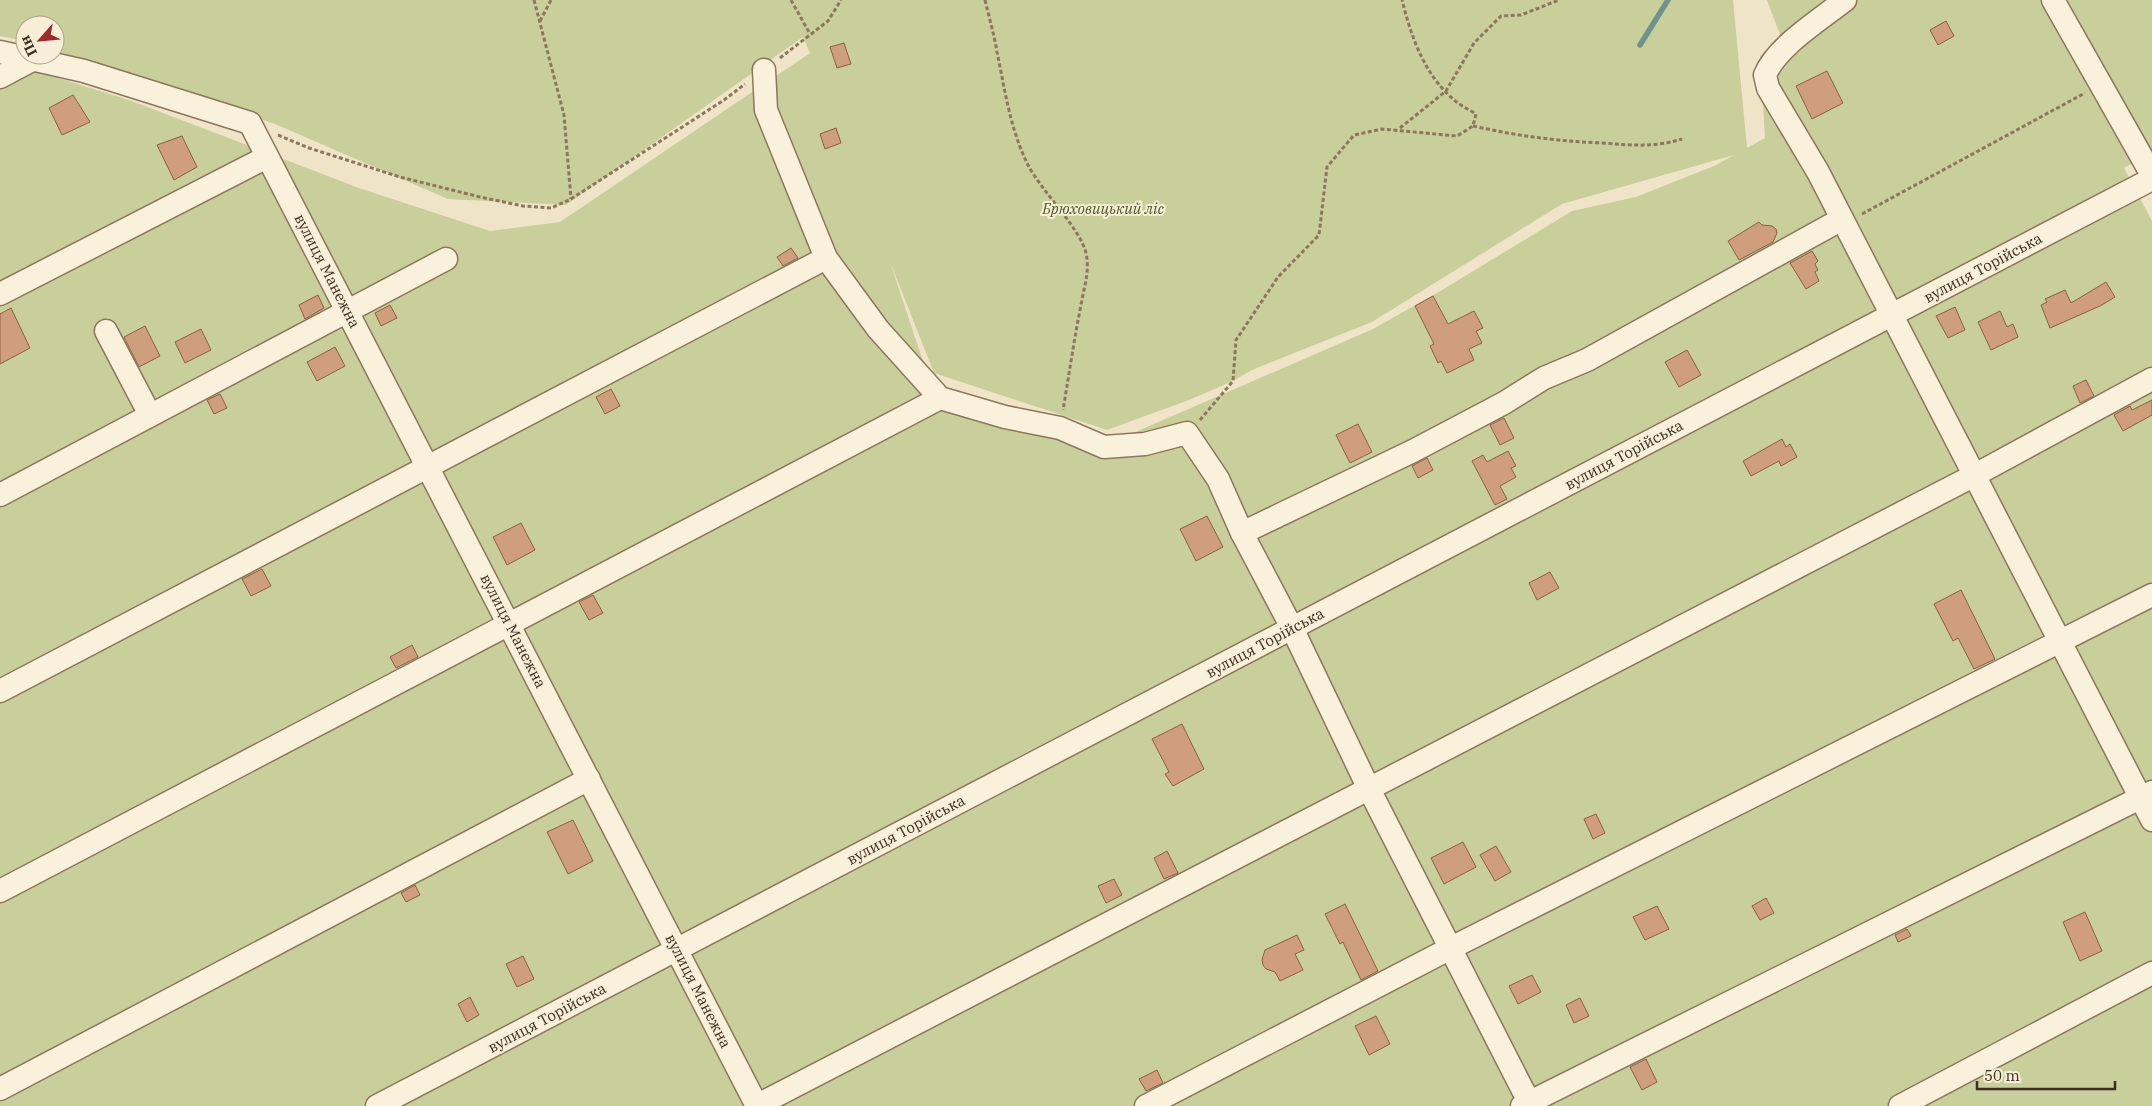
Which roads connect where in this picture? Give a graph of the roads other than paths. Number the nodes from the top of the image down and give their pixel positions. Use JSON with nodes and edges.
{"nodes":[{"id":1,"x":1845,"y":0,"type":"edge"},
{"id":2,"x":2053,"y":0,"type":"edge"},
{"id":3,"x":0,"y":52,"type":"edge"},
{"id":4,"x":15,"y":55,"type":"edge"},
{"id":5,"x":23,"y":65,"type":"edge"},
{"id":6,"x":59,"y":65,"type":"edge"},
{"id":7,"x":764,"y":70,"type":"road end"},
{"id":8,"x":0,"y":78,"type":"edge"},
{"id":9,"x":267,"y":157,"type":"junction"},
{"id":10,"x":2152,"y":175,"type":"edge"},
{"id":11,"x":2152,"y":179,"type":"edge"},
{"id":12,"x":1843,"y":222,"type":"junction"},
{"id":13,"x":826,"y":258,"type":"junction"},
{"id":14,"x":446,"y":259,"type":"dead end"},
{"id":15,"x":0,"y":294,"type":"edge"},
{"id":16,"x":347,"y":311,"type":"junction"},
{"id":17,"x":1893,"y":315,"type":"junction"},
{"id":18,"x":106,"y":331,"type":"dead end"},
{"id":19,"x":2152,"y":379,"type":"edge"},
{"id":20,"x":940,"y":398,"type":"junction"},
{"id":21,"x":150,"y":415,"type":"junction"},
{"id":22,"x":428,"y":468,"type":"junction"},
{"id":23,"x":1975,"y":475,"type":"junction"},
{"id":24,"x":0,"y":495,"type":"edge"},
{"id":25,"x":1242,"y":533,"type":"junction"},
{"id":26,"x":2152,"y":595,"type":"edge"},
{"id":27,"x":509,"y":624,"type":"junction"},
{"id":28,"x":1292,"y":628,"type":"junction"},
{"id":29,"x":2060,"y":641,"type":"junction"},
{"id":30,"x":0,"y":691,"type":"edge"},
{"id":31,"x":589,"y":780,"type":"junction"},
{"id":32,"x":1369,"y":789,"type":"junction"},
{"id":33,"x":2146,"y":795,"type":"edge"},
{"id":34,"x":2152,"y":820,"type":"edge"},
{"id":35,"x":0,"y":891,"type":"edge"},
{"id":36,"x":1451,"y":948,"type":"junction"},
{"id":37,"x":677,"y":950,"type":"junction"},
{"id":38,"x":2152,"y":973,"type":"edge"},
{"id":39,"x":0,"y":1090,"type":"edge"},
{"id":40,"x":1528,"y":1105,"type":"edge"},
{"id":41,"x":377,"y":1106,"type":"edge"},
{"id":42,"x":757,"y":1106,"type":"edge"},
{"id":43,"x":1146,"y":1106,"type":"edge"},
{"id":44,"x":1900,"y":1106,"type":"edge"}],
"edges":[{"from":1,"to":12,"type":"street"},
{"from":2,"to":10,"type":"street"},
{"from":3,"to":4,"type":"street"},
{"from":5,"to":8,"type":"street"},
{"from":6,"to":9,"type":"street","name":"вулиця Манежна"},
{"from":7,"to":13,"type":"street"},
{"from":9,"to":15,"type":"street"},
{"from":9,"to":16,"type":"street","name":"вулиця Манежна"},
{"from":11,"to":17,"type":"street","name":"вулиця Торійська"},
{"from":12,"to":17,"type":"street"},
{"from":12,"to":25,"type":"street"},
{"from":13,"to":20,"type":"street"},
{"from":13,"to":22,"type":"street"},
{"from":14,"to":16,"type":"street"},
{"from":16,"to":21,"type":"street"},
{"from":16,"to":22,"type":"street","name":"вулиця Манежна"},
{"from":17,"to":23,"type":"street"},
{"from":17,"to":28,"type":"street","name":"вулиця Торійська"},
{"from":18,"to":21,"type":"street"},
{"from":19,"to":23,"type":"street"},
{"from":20,"to":25,"type":"street"},
{"from":20,"to":27,"type":"street"},
{"from":21,"to":24,"type":"street"},
{"from":22,"to":27,"type":"street","name":"вулиця Манежна"},
{"from":22,"to":30,"type":"street"},
{"from":23,"to":29,"type":"street"},
{"from":23,"to":32,"type":"street"},
{"from":25,"to":28,"type":"street"},
{"from":26,"to":29,"type":"street"},
{"from":27,"to":31,"type":"street","name":"вулиця Манежна"},
{"from":27,"to":35,"type":"street"},
{"from":28,"to":32,"type":"street"},
{"from":28,"to":37,"type":"street","name":"вулиця Торійська"},
{"from":29,"to":33,"type":"street"},
{"from":29,"to":36,"type":"street"},
{"from":31,"to":37,"type":"street","name":"вулиця Манежна"},
{"from":31,"to":39,"type":"street"},
{"from":32,"to":36,"type":"street"},
{"from":32,"to":42,"type":"street"},
{"from":33,"to":34,"type":"street"},
{"from":33,"to":40,"type":"street"},
{"from":36,"to":40,"type":"street"},
{"from":36,"to":43,"type":"street"},
{"from":37,"to":41,"type":"street","name":"вулиця Торійська"},
{"from":37,"to":42,"type":"street","name":"вулиця Манежна"},
{"from":38,"to":44,"type":"street"}]}
